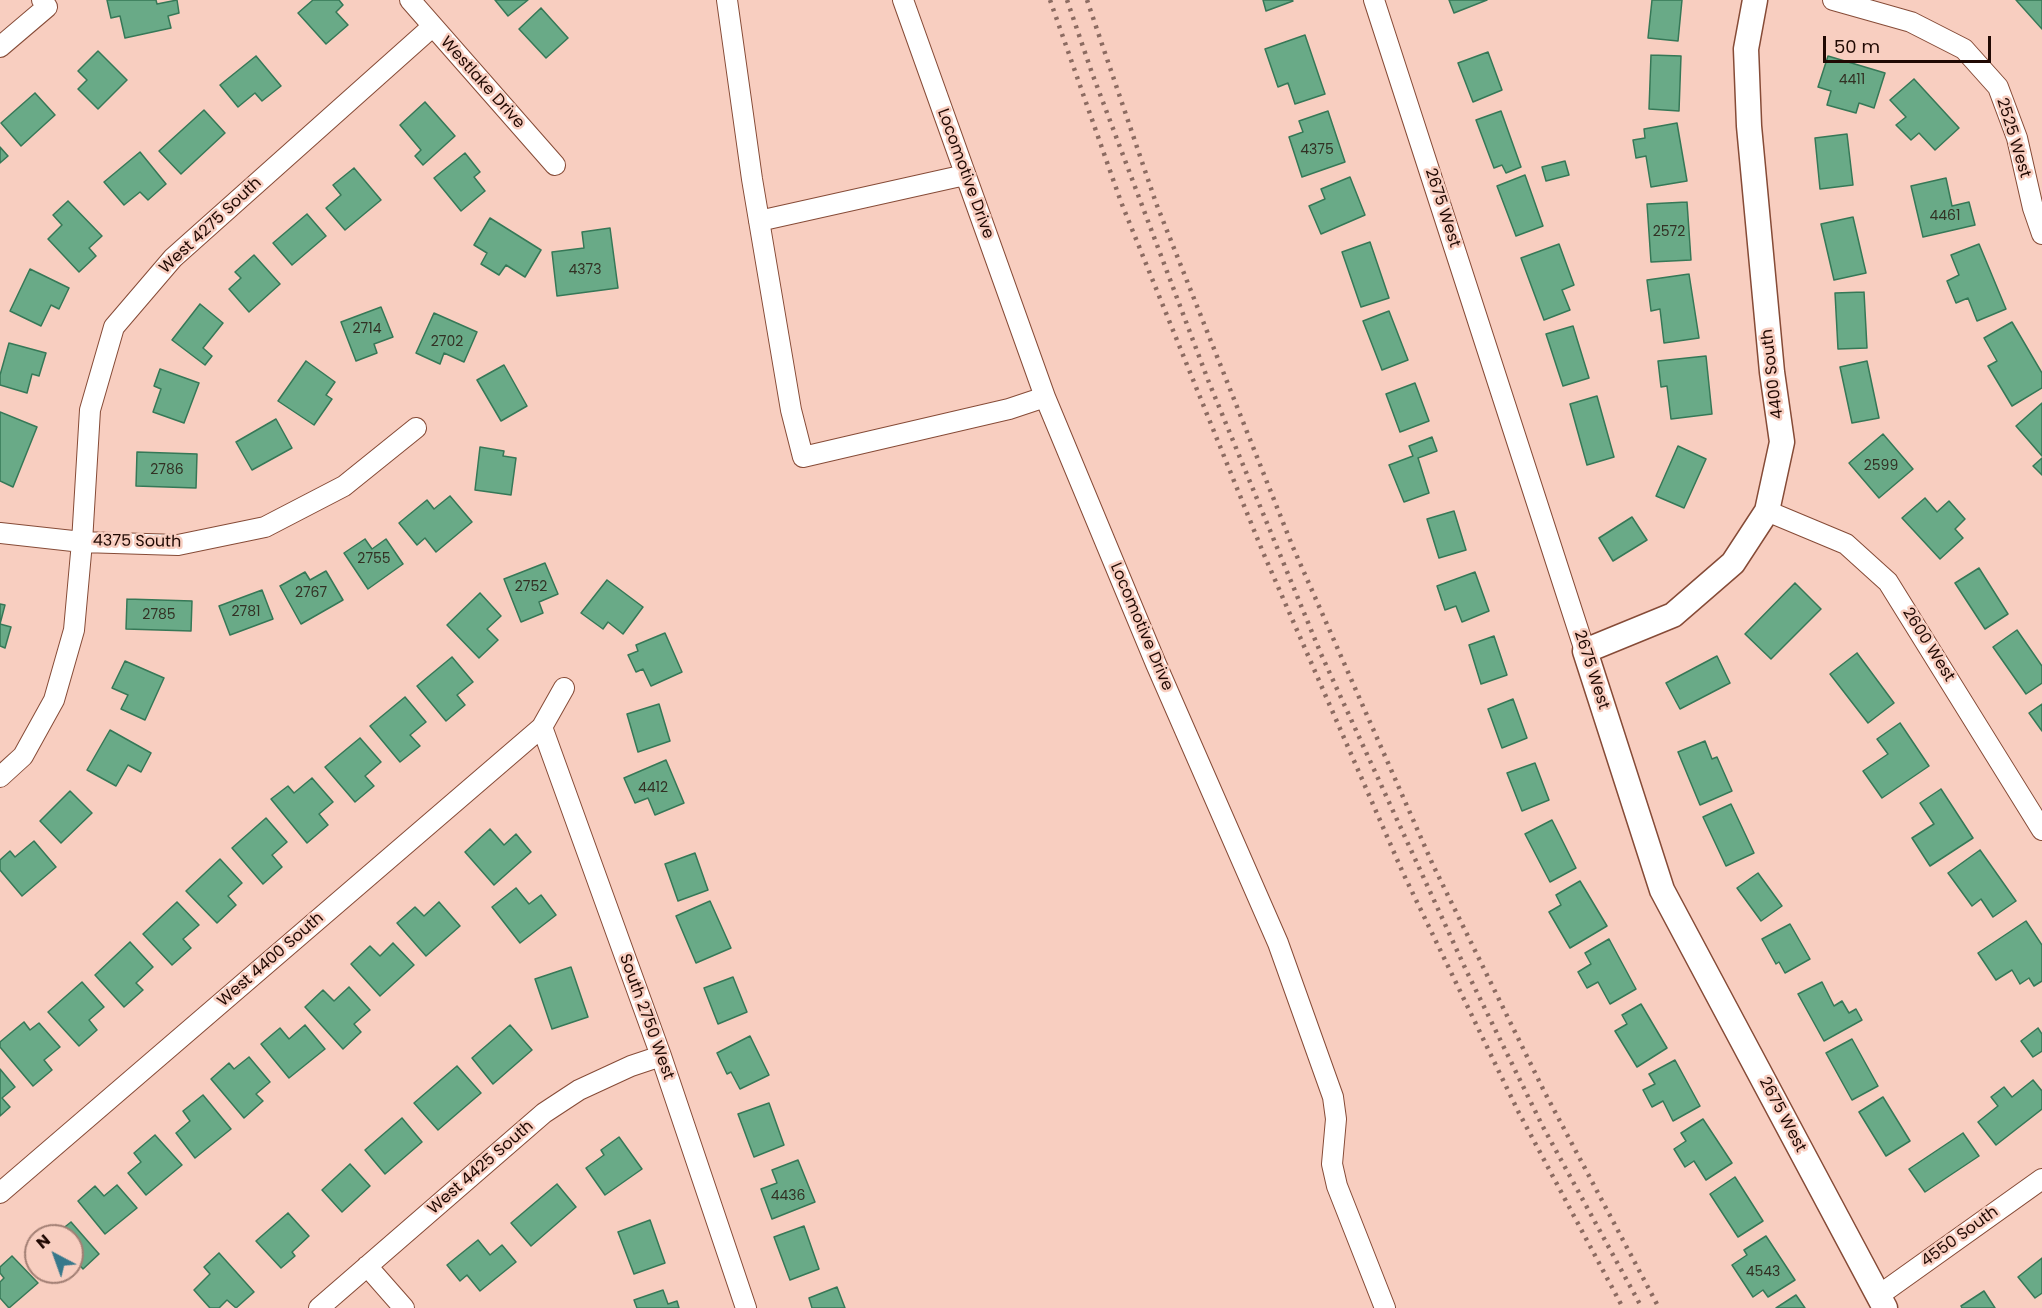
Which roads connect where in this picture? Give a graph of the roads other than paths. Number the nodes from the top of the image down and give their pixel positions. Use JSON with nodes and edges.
{"nodes":[{"id":1,"x":410,"y":0,"type":"edge"},
{"id":2,"x":727,"y":0,"type":"edge"},
{"id":3,"x":903,"y":0,"type":"edge"},
{"id":4,"x":1374,"y":0,"type":"edge"},
{"id":5,"x":1755,"y":0,"type":"edge"},
{"id":6,"x":1833,"y":0,"type":"edge"},
{"id":7,"x":44,"y":3,"type":"edge"},
{"id":8,"x":432,"y":27,"type":"junction"},
{"id":9,"x":0,"y":47,"type":"edge"},
{"id":10,"x":555,"y":165,"type":"dead end"},
{"id":11,"x":965,"y":175,"type":"junction"},
{"id":12,"x":759,"y":221,"type":"junction"},
{"id":13,"x":2042,"y":234,"type":"edge"},
{"id":14,"x":1045,"y":397,"type":"junction"},
{"id":15,"x":416,"y":428,"type":"dead end"},
{"id":16,"x":1767,"y":511,"type":"junction"},
{"id":17,"x":0,"y":533,"type":"edge"},
{"id":18,"x":82,"y":542,"type":"junction"},
{"id":19,"x":1585,"y":651,"type":"junction"},
{"id":20,"x":564,"y":688,"type":"dead end"},
{"id":21,"x":542,"y":727,"type":"junction"},
{"id":22,"x":0,"y":777,"type":"edge"},
{"id":23,"x":2042,"y":830,"type":"edge"},
{"id":24,"x":661,"y":1056,"type":"junction"},
{"id":25,"x":2042,"y":1179,"type":"edge"},
{"id":26,"x":0,"y":1193,"type":"edge"},
{"id":27,"x":367,"y":1266,"type":"junction"},
{"id":28,"x":1882,"y":1302,"type":"edge"},
{"id":29,"x":319,"y":1308,"type":"edge"},
{"id":30,"x":404,"y":1308,"type":"edge"},
{"id":31,"x":746,"y":1308,"type":"edge"},
{"id":32,"x":1385,"y":1308,"type":"edge"}],
"edges":[{"from":1,"to":8,"type":"street","name":"Westlake Drive"},
{"from":2,"to":12,"type":"street"},
{"from":3,"to":11,"type":"street","name":"Locomotive Drive"},
{"from":4,"to":19,"type":"street","name":"2675 West"},
{"from":5,"to":16,"type":"street","name":"4400 South"},
{"from":6,"to":13,"type":"street","name":"2525 West"},
{"from":7,"to":9,"type":"street"},
{"from":8,"to":10,"type":"street","name":"Westlake Drive"},
{"from":8,"to":18,"type":"street","name":"West 4275 South"},
{"from":11,"to":12,"type":"street"},
{"from":11,"to":14,"type":"street","name":"Locomotive Drive"},
{"from":12,"to":14,"type":"street"},
{"from":14,"to":32,"type":"street","name":"Locomotive Drive"},
{"from":15,"to":18,"type":"street","name":"4375 South"},
{"from":16,"to":19,"type":"street","name":"4400 South"},
{"from":16,"to":23,"type":"street","name":"2600 West"},
{"from":17,"to":18,"type":"street"},
{"from":18,"to":22,"type":"street","name":"4375 South"},
{"from":19,"to":28,"type":"street","name":"2675 West"},
{"from":20,"to":21,"type":"street","name":"West 4400 South"},
{"from":21,"to":24,"type":"street","name":"South 2750 West"},
{"from":21,"to":26,"type":"street","name":"West 4400 South"},
{"from":24,"to":27,"type":"street","name":"West 4425 South"},
{"from":24,"to":31,"type":"street","name":"South 2750 West"},
{"from":25,"to":28,"type":"street","name":"4550 South"},
{"from":27,"to":29,"type":"street","name":"West 4425 South"},
{"from":27,"to":30,"type":"street"}]}
